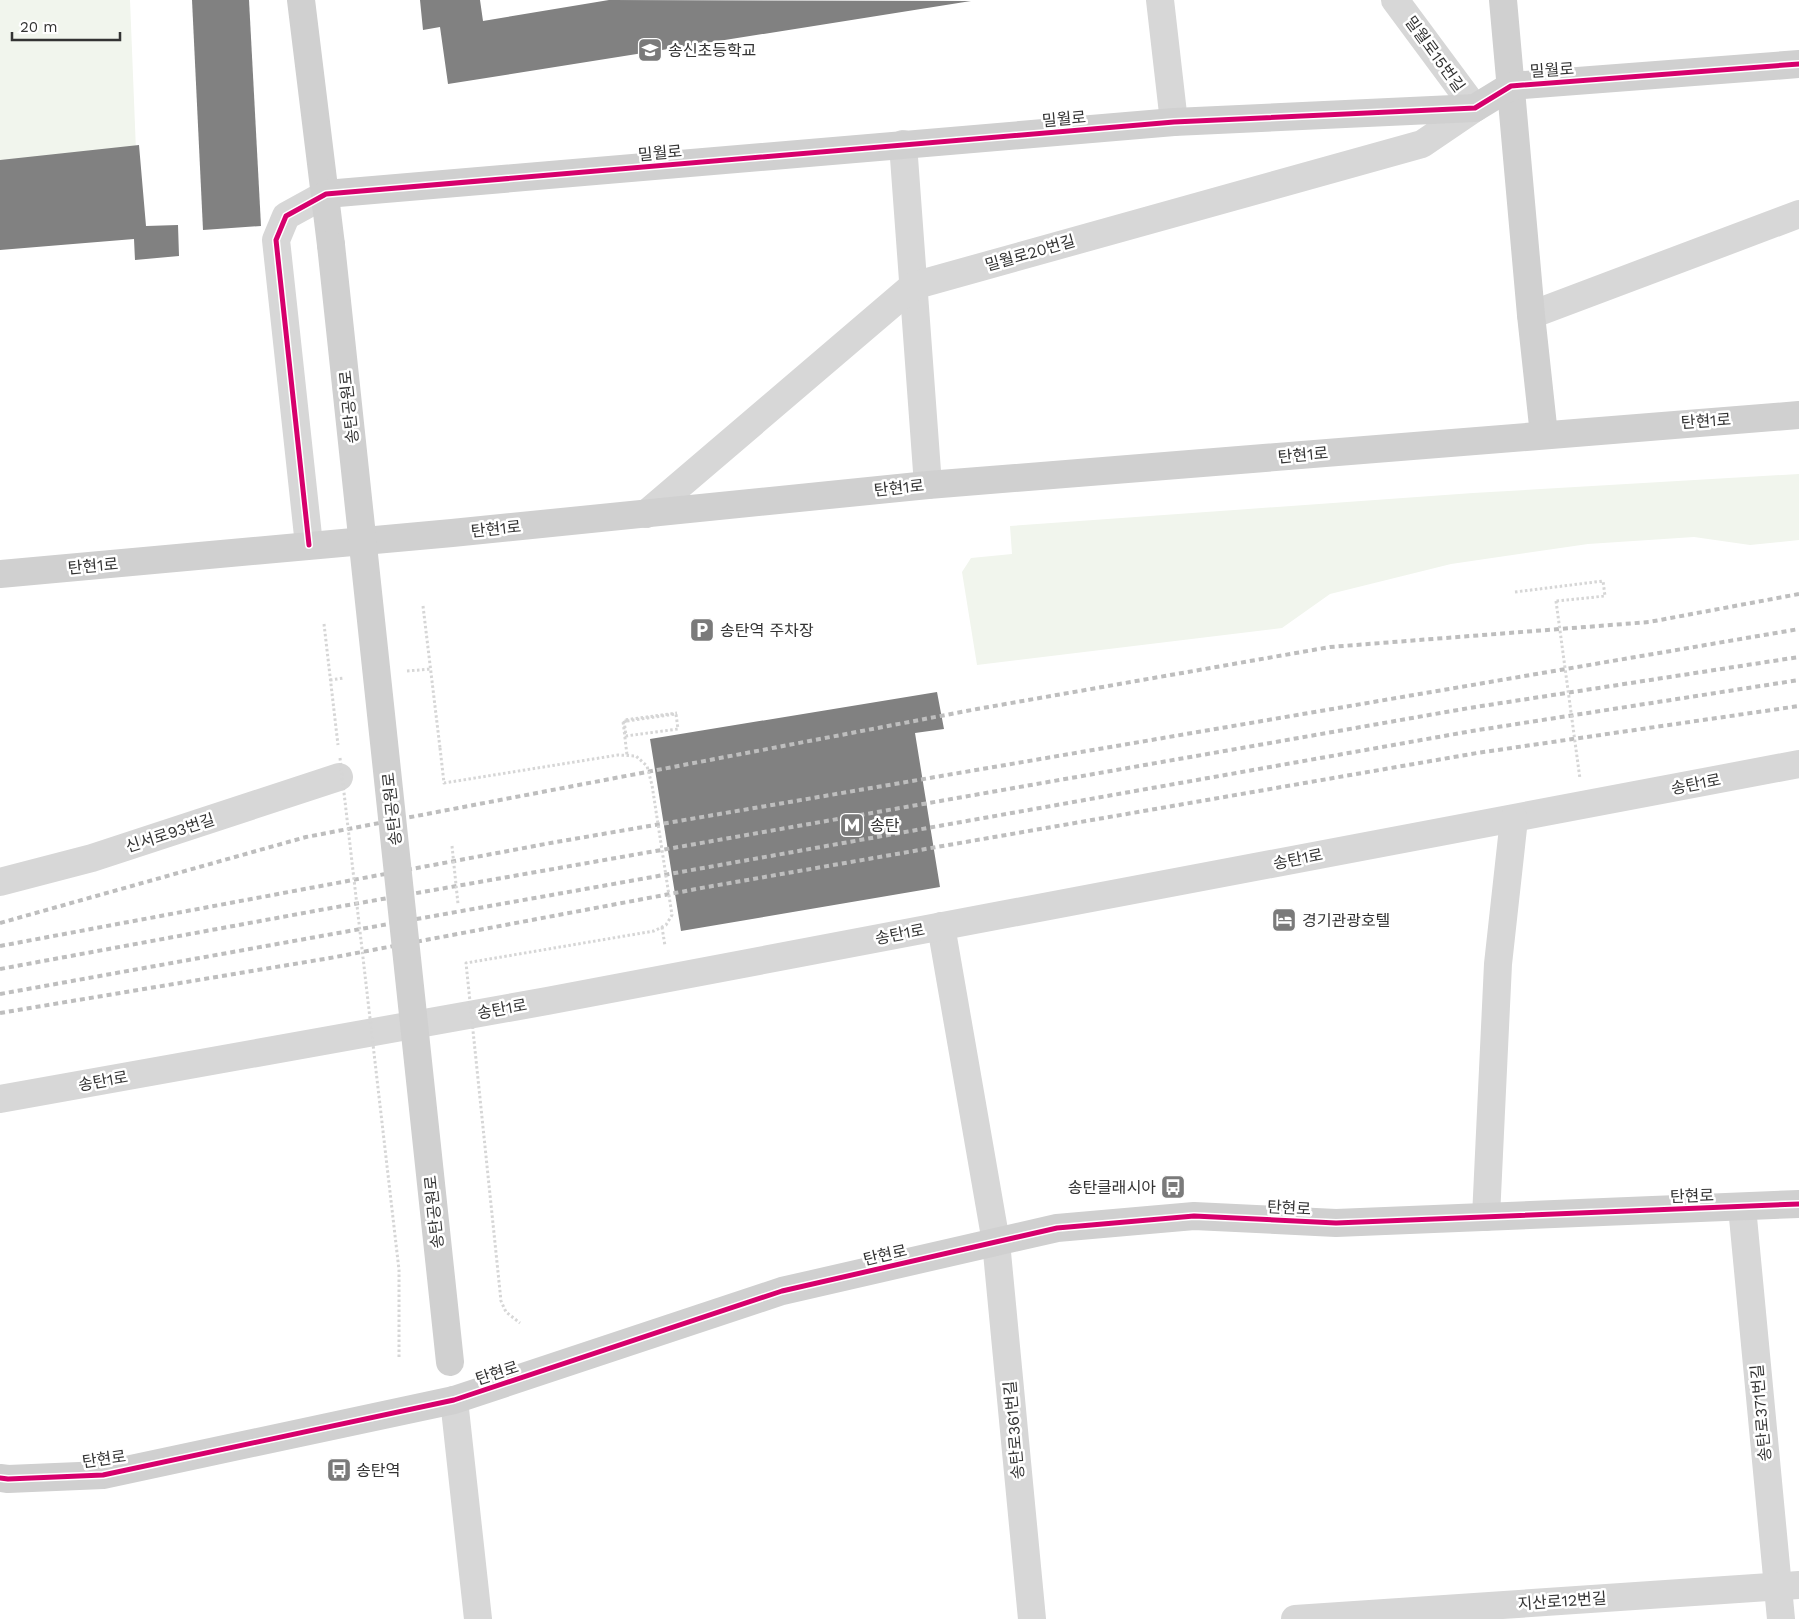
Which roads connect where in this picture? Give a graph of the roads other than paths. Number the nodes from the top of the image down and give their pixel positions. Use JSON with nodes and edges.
{"nodes":[{"id":1,"x":301,"y":0,"type":"edge"},
{"id":2,"x":1160,"y":0,"type":"edge"},
{"id":3,"x":1395,"y":0,"type":"edge"},
{"id":4,"x":1503,"y":0,"type":"edge"},
{"id":5,"x":1799,"y":64,"type":"edge"},
{"id":6,"x":1512,"y":86,"type":"junction"},
{"id":7,"x":1475,"y":108,"type":"junction"},
{"id":8,"x":1174,"y":122,"type":"junction"},
{"id":9,"x":903,"y":144,"type":"junction"},
{"id":10,"x":326,"y":194,"type":"junction"},
{"id":11,"x":1799,"y":214,"type":"edge"},
{"id":12,"x":912,"y":286,"type":"junction"},
{"id":13,"x":1531,"y":315,"type":"junction"},
{"id":14,"x":1799,"y":414,"type":"edge"},
{"id":15,"x":1544,"y":435,"type":"junction"},
{"id":16,"x":928,"y":485,"type":"junction"},
{"id":17,"x":646,"y":514,"type":"junction"},
{"id":18,"x":309,"y":546,"type":"junction"},
{"id":19,"x":0,"y":574,"type":"edge"},
{"id":20,"x":1799,"y":764,"type":"edge"},
{"id":21,"x":339,"y":777,"type":"dead end"},
{"id":22,"x":1514,"y":819,"type":"junction"},
{"id":23,"x":0,"y":882,"type":"edge"},
{"id":24,"x":941,"y":926,"type":"junction"},
{"id":25,"x":0,"y":1100,"type":"edge"},
{"id":26,"x":1799,"y":1204,"type":"edge"},
{"id":27,"x":1742,"y":1207,"type":"junction"},
{"id":28,"x":1486,"y":1217,"type":"junction"},
{"id":29,"x":996,"y":1242,"type":"junction"},
{"id":30,"x":454,"y":1400,"type":"junction"},
{"id":31,"x":0,"y":1478,"type":"edge"},
{"id":32,"x":1788,"y":1586,"type":"edge"},
{"id":33,"x":478,"y":1619,"type":"edge"},
{"id":34,"x":1032,"y":1619,"type":"edge"},
{"id":35,"x":1295,"y":1619,"type":"edge"},
{"id":36,"x":1781,"y":1619,"type":"edge"}],
"edges":[{"from":1,"to":10,"type":"street","name":"송탄공원로"},
{"from":2,"to":8,"type":"street"},
{"from":3,"to":7,"type":"street","name":"밀월로15번길"},
{"from":4,"to":6,"type":"street"},
{"from":5,"to":6,"type":"street","name":"밀월로"},
{"from":6,"to":7,"type":"street","name":"밀월로"},
{"from":6,"to":13,"type":"street","name":"밀월로"},
{"from":7,"to":8,"type":"street","name":"밀월로"},
{"from":7,"to":12,"type":"street","name":"밀월로20번길"},
{"from":8,"to":9,"type":"street","name":"밀월로"},
{"from":9,"to":10,"type":"street","name":"밀월로"},
{"from":9,"to":12,"type":"street"},
{"from":10,"to":18,"type":"street"},
{"from":10,"to":30,"type":"street","name":"송탄공원로","bridge":true},
{"from":11,"to":13,"type":"street"},
{"from":12,"to":16,"type":"street"},
{"from":12,"to":17,"type":"street","name":"밀월로20번길"},
{"from":13,"to":15,"type":"street","name":"밀월로"},
{"from":14,"to":15,"type":"street","name":"탄현1로"},
{"from":15,"to":16,"type":"street","name":"탄현1로"},
{"from":16,"to":17,"type":"street","name":"탄현1로"},
{"from":17,"to":18,"type":"street","name":"탄현1로"},
{"from":18,"to":19,"type":"street","name":"탄현1로"},
{"from":20,"to":22,"type":"street","name":"송탄1로"},
{"from":21,"to":23,"type":"street","name":"신서로93번길"},
{"from":22,"to":24,"type":"street","name":"송탄1로"},
{"from":22,"to":28,"type":"street"},
{"from":24,"to":25,"type":"street","name":"송탄1로"},
{"from":24,"to":29,"type":"street"},
{"from":26,"to":27,"type":"street","name":"탄현로"},
{"from":27,"to":28,"type":"street","name":"탄현로"},
{"from":27,"to":32,"type":"street","name":"송탄로371번길"},
{"from":28,"to":29,"type":"street","name":"탄현로"},
{"from":29,"to":30,"type":"street","name":"탄현로"},
{"from":29,"to":34,"type":"street","name":"송탄로361번길"},
{"from":30,"to":31,"type":"street","name":"탄현로"},
{"from":30,"to":33,"type":"street","name":"송탄공원로"},
{"from":32,"to":35,"type":"street","name":"지산로12번길"},
{"from":32,"to":36,"type":"street","name":"송탄로371번길"}]}
